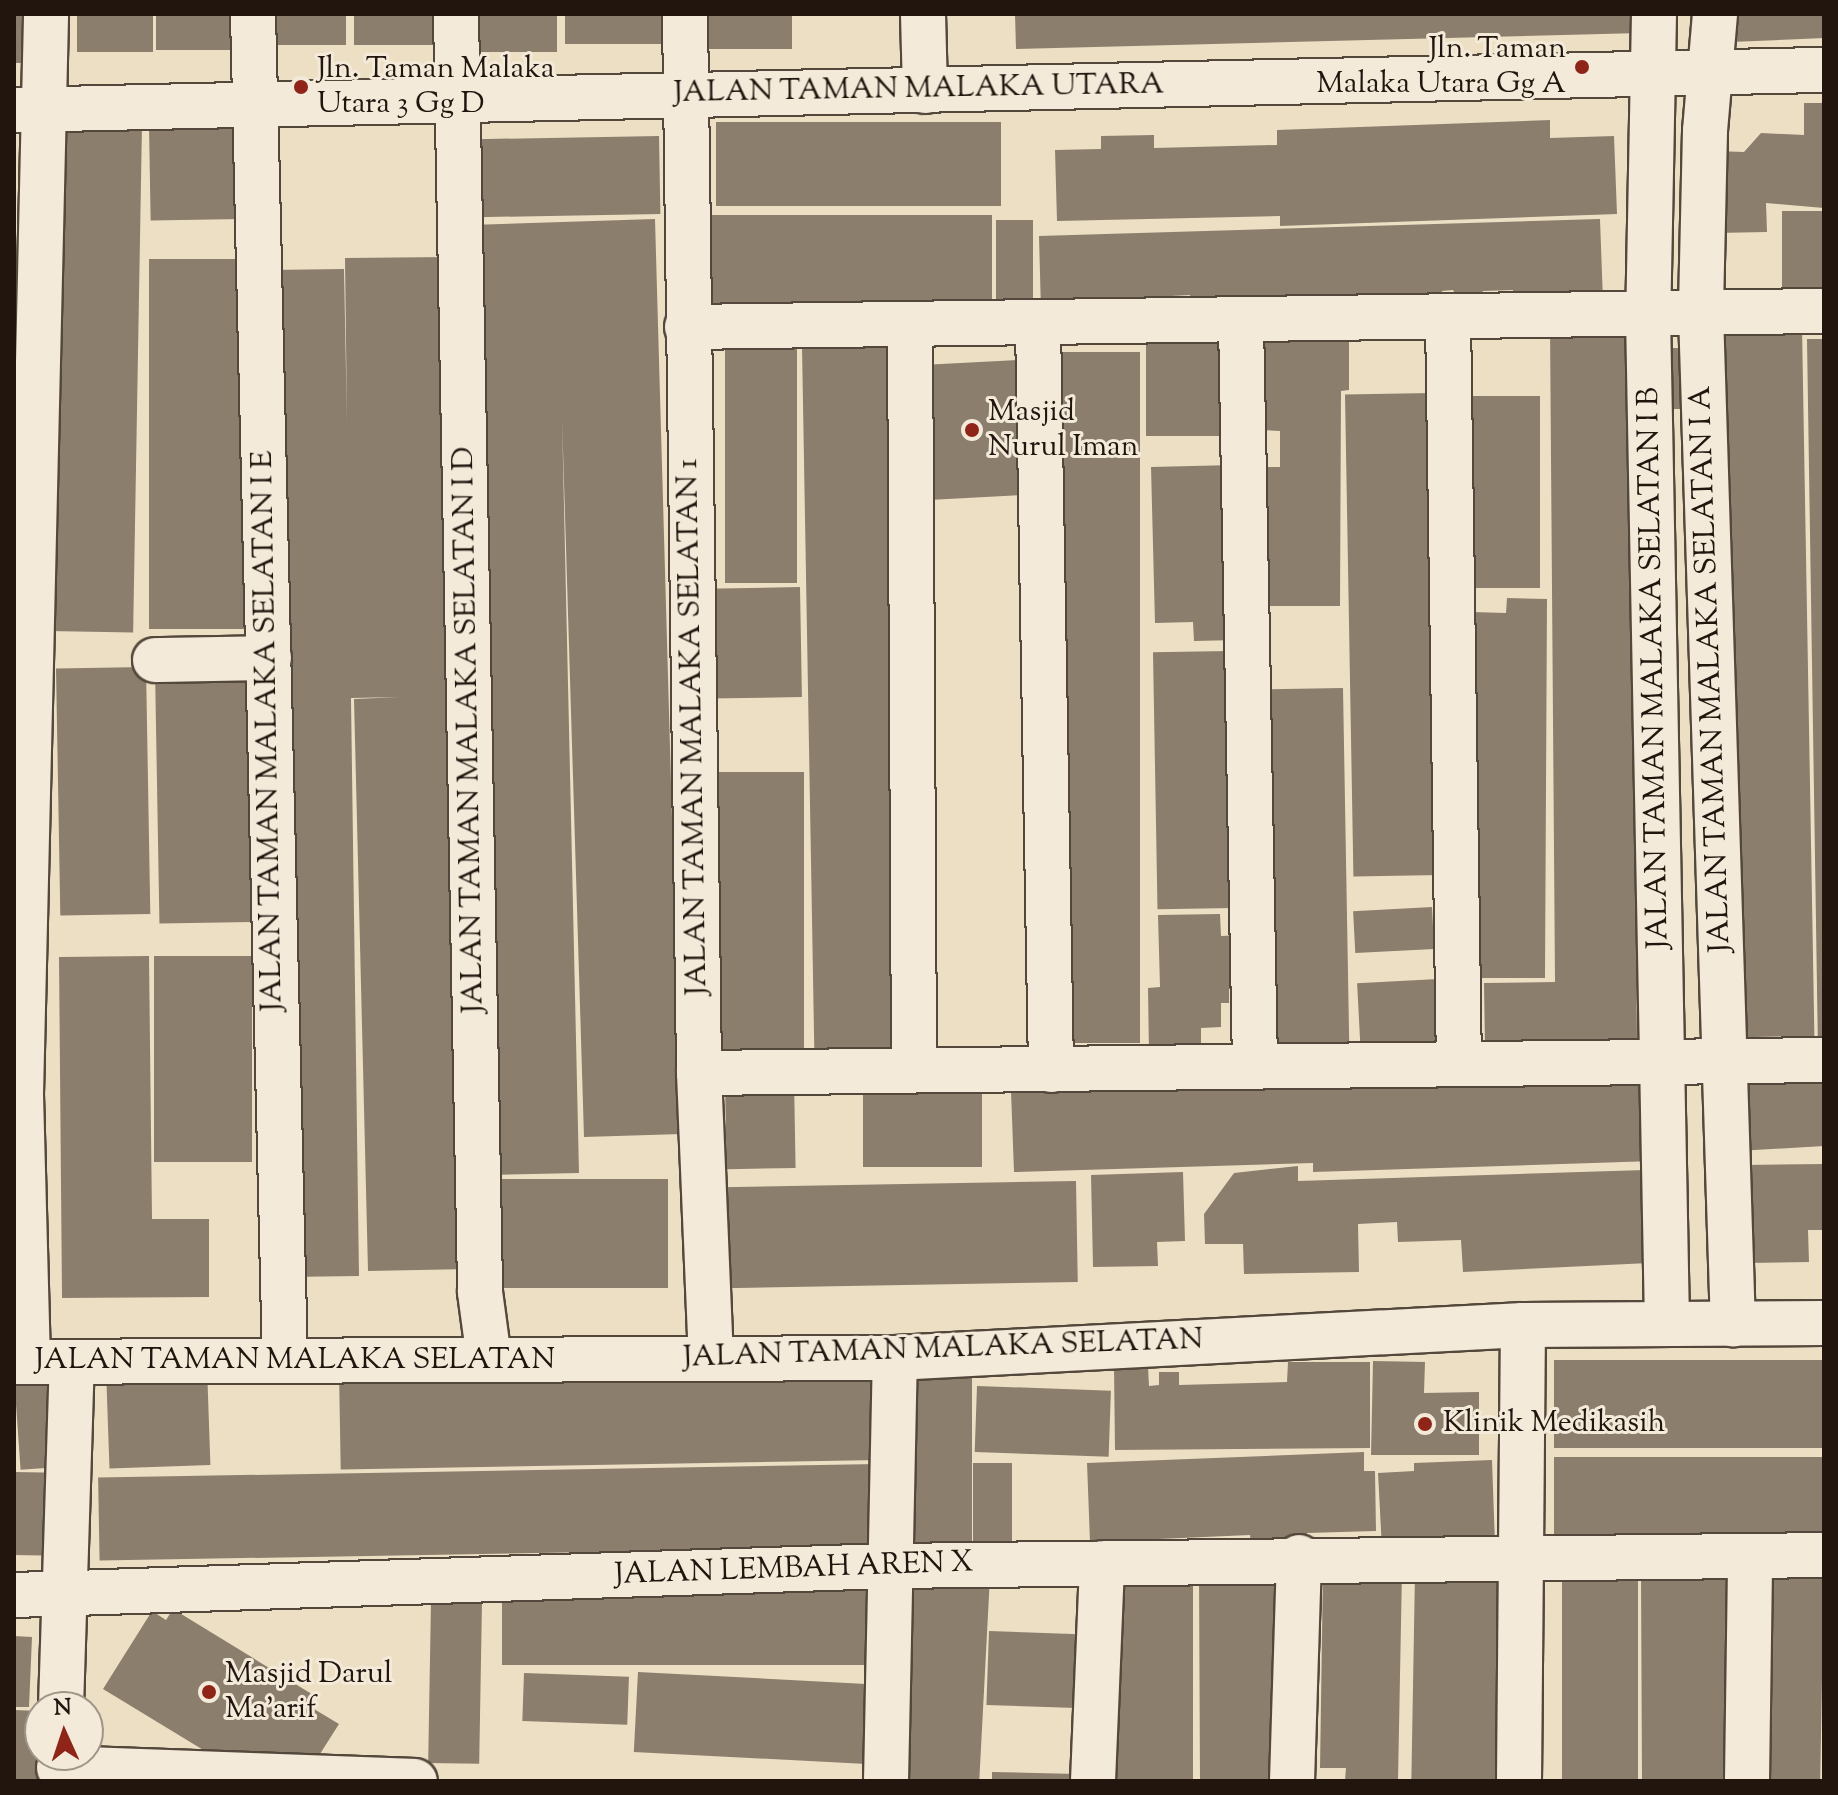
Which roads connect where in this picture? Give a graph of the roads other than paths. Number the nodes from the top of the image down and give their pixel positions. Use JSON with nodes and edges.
{"nodes":[{"id":1,"x":46,"y":14,"type":"edge"},
{"id":2,"x":253,"y":14,"type":"edge"},
{"id":3,"x":456,"y":14,"type":"edge"},
{"id":4,"x":685,"y":14,"type":"edge"},
{"id":5,"x":923,"y":14,"type":"edge"},
{"id":6,"x":1654,"y":14,"type":"edge"},
{"id":7,"x":1715,"y":14,"type":"edge"},
{"id":8,"x":1714,"y":70,"type":"junction"},
{"id":9,"x":1824,"y":70,"type":"edge"},
{"id":10,"x":1654,"y":73,"type":"junction"},
{"id":11,"x":925,"y":91,"type":"junction"},
{"id":12,"x":689,"y":96,"type":"junction"},
{"id":13,"x":456,"y":100,"type":"junction"},
{"id":14,"x":255,"y":104,"type":"junction"},
{"id":15,"x":29,"y":110,"type":"edge"},
{"id":16,"x":1824,"y":311,"type":"edge"},
{"id":17,"x":1701,"y":314,"type":"junction"},
{"id":18,"x":1648,"y":315,"type":"junction"},
{"id":19,"x":1448,"y":317,"type":"junction"},
{"id":20,"x":1241,"y":322,"type":"junction"},
{"id":21,"x":1038,"y":324,"type":"junction"},
{"id":22,"x":910,"y":325,"type":"junction"},
{"id":23,"x":687,"y":327,"type":"junction"},
{"id":24,"x":24,"y":363,"type":"edge"},
{"id":25,"x":269,"y":658,"type":"junction"},
{"id":26,"x":155,"y":660,"type":"dead end"},
{"id":27,"x":1718,"y":841,"type":"junction"},
{"id":28,"x":1658,"y":844,"type":"junction"},
{"id":29,"x":1662,"y":1059,"type":"junction"},
{"id":30,"x":1724,"y":1059,"type":"junction"},
{"id":31,"x":1824,"y":1060,"type":"edge"},
{"id":32,"x":1459,"y":1063,"type":"junction"},
{"id":33,"x":1255,"y":1066,"type":"junction"},
{"id":34,"x":914,"y":1067,"type":"junction"},
{"id":35,"x":1051,"y":1070,"type":"junction"},
{"id":36,"x":699,"y":1073,"type":"junction"},
{"id":37,"x":17,"y":1094,"type":"edge"},
{"id":38,"x":1667,"y":1323,"type":"junction"},
{"id":39,"x":1824,"y":1323,"type":"edge"},
{"id":40,"x":1733,"y":1324,"type":"junction"},
{"id":41,"x":1523,"y":1325,"type":"junction"},
{"id":42,"x":285,"y":1358,"type":"junction"},
{"id":43,"x":711,"y":1358,"type":"junction"},
{"id":44,"x":895,"y":1358,"type":"junction"},
{"id":45,"x":489,"y":1359,"type":"junction"},
{"id":46,"x":21,"y":1362,"type":"edge"},
{"id":47,"x":72,"y":1362,"type":"junction"},
{"id":48,"x":1824,"y":1555,"type":"edge"},
{"id":49,"x":1299,"y":1557,"type":"junction"},
{"id":50,"x":1523,"y":1557,"type":"junction"},
{"id":51,"x":1750,"y":1557,"type":"junction"},
{"id":52,"x":1102,"y":1563,"type":"junction"},
{"id":53,"x":890,"y":1566,"type":"junction"},
{"id":54,"x":14,"y":1595,"type":"edge"},
{"id":55,"x":66,"y":1595,"type":"junction"},
{"id":56,"x":62,"y":1691,"type":"edge"},
{"id":57,"x":104,"y":1770,"type":"edge"},
{"id":58,"x":415,"y":1781,"type":"edge"},
{"id":59,"x":886,"y":1781,"type":"edge"},
{"id":60,"x":1093,"y":1781,"type":"edge"},
{"id":61,"x":1292,"y":1781,"type":"edge"},
{"id":62,"x":1519,"y":1781,"type":"edge"},
{"id":63,"x":1747,"y":1781,"type":"edge"}],
"edges":[{"from":1,"to":15,"type":"street"},
{"from":2,"to":14,"type":"street","name":"JALAN TAMAN MALAKA SELATAN I E"},
{"from":3,"to":13,"type":"street","name":"JALAN TAMAN MALAKA SELATAN I D"},
{"from":4,"to":12,"type":"street","name":"JALAN TAMAN MALAKA SELATAN 1"},
{"from":5,"to":11,"type":"street"},
{"from":6,"to":10,"type":"street","name":"JALAN TAMAN MALAKA SELATAN I B"},
{"from":7,"to":8,"type":"street","name":"JALAN TAMAN MALAKA SELATAN I A"},
{"from":8,"to":9,"type":"street","name":"JALAN TAMAN MALAKA UTARA"},
{"from":8,"to":10,"type":"street","name":"JALAN TAMAN MALAKA UTARA"},
{"from":8,"to":17,"type":"street","name":"JALAN TAMAN MALAKA SELATAN I A"},
{"from":10,"to":11,"type":"street","name":"JALAN TAMAN MALAKA UTARA"},
{"from":10,"to":18,"type":"street","name":"JALAN TAMAN MALAKA SELATAN I B"},
{"from":11,"to":12,"type":"street","name":"JALAN TAMAN MALAKA UTARA"},
{"from":12,"to":13,"type":"street","name":"JALAN TAMAN MALAKA UTARA"},
{"from":12,"to":23,"type":"street","name":"JALAN TAMAN MALAKA SELATAN 1"},
{"from":13,"to":14,"type":"street","name":"JALAN TAMAN MALAKA UTARA"},
{"from":13,"to":45,"type":"street","name":"JALAN TAMAN MALAKA SELATAN I D"},
{"from":14,"to":15,"type":"street","name":"JALAN TAMAN MALAKA UTARA"},
{"from":14,"to":25,"type":"street","name":"JALAN TAMAN MALAKA SELATAN I E"},
{"from":15,"to":24,"type":"street"},
{"from":16,"to":17,"type":"street"},
{"from":17,"to":18,"type":"street"},
{"from":17,"to":27,"type":"street","name":"JALAN TAMAN MALAKA SELATAN I A"},
{"from":18,"to":19,"type":"street"},
{"from":18,"to":28,"type":"street","name":"JALAN TAMAN MALAKA SELATAN I B"},
{"from":19,"to":20,"type":"street"},
{"from":19,"to":32,"type":"street"},
{"from":20,"to":21,"type":"street"},
{"from":20,"to":33,"type":"street"},
{"from":21,"to":22,"type":"street"},
{"from":21,"to":35,"type":"street"},
{"from":22,"to":23,"type":"street"},
{"from":22,"to":34,"type":"street"},
{"from":23,"to":36,"type":"street","name":"JALAN TAMAN MALAKA SELATAN 1"},
{"from":24,"to":37,"type":"street"},
{"from":25,"to":26,"type":"street"},
{"from":25,"to":42,"type":"street","name":"JALAN TAMAN MALAKA SELATAN I E"},
{"from":27,"to":28,"type":"street"},
{"from":27,"to":30,"type":"street","name":"JALAN TAMAN MALAKA SELATAN I A"},
{"from":28,"to":29,"type":"street","name":"JALAN TAMAN MALAKA SELATAN I B"},
{"from":29,"to":30,"type":"street"},
{"from":29,"to":32,"type":"street"},
{"from":29,"to":38,"type":"street","name":"JALAN TAMAN MALAKA SELATAN I B"},
{"from":30,"to":31,"type":"street"},
{"from":30,"to":40,"type":"street","name":"JALAN TAMAN MALAKA SELATAN I A"},
{"from":32,"to":33,"type":"street"},
{"from":33,"to":35,"type":"street"},
{"from":34,"to":35,"type":"street"},
{"from":34,"to":36,"type":"street"},
{"from":36,"to":43,"type":"street","name":"JALAN TAMAN MALAKA SELATAN 1"},
{"from":37,"to":46,"type":"street"},
{"from":38,"to":40,"type":"street","name":"JALAN TAMAN MALAKA SELATAN"},
{"from":38,"to":41,"type":"street","name":"JALAN TAMAN MALAKA SELATAN"},
{"from":39,"to":40,"type":"street","name":"JALAN TAMAN MALAKA SELATAN"},
{"from":41,"to":44,"type":"street","name":"JALAN TAMAN MALAKA SELATAN"},
{"from":41,"to":50,"type":"street"},
{"from":42,"to":45,"type":"street","name":"JALAN TAMAN MALAKA SELATAN"},
{"from":42,"to":47,"type":"street","name":"JALAN TAMAN MALAKA SELATAN"},
{"from":43,"to":44,"type":"street","name":"JALAN TAMAN MALAKA SELATAN"},
{"from":43,"to":45,"type":"street","name":"JALAN TAMAN MALAKA SELATAN"},
{"from":44,"to":53,"type":"street"},
{"from":46,"to":47,"type":"street","name":"JALAN TAMAN MALAKA SELATAN"},
{"from":47,"to":55,"type":"street"},
{"from":48,"to":51,"type":"street","name":"JALAN LEMBAH AREN X"},
{"from":49,"to":50,"type":"street","name":"JALAN LEMBAH AREN X"},
{"from":49,"to":52,"type":"street","name":"JALAN LEMBAH AREN X"},
{"from":49,"to":61,"type":"street"},
{"from":50,"to":51,"type":"street","name":"JALAN LEMBAH AREN X"},
{"from":50,"to":62,"type":"street"},
{"from":51,"to":63,"type":"street"},
{"from":52,"to":53,"type":"street","name":"JALAN LEMBAH AREN X"},
{"from":52,"to":60,"type":"street"},
{"from":53,"to":55,"type":"street","name":"JALAN LEMBAH AREN X"},
{"from":53,"to":59,"type":"street"},
{"from":54,"to":55,"type":"street","name":"JALAN LEMBAH AREN X"},
{"from":55,"to":56,"type":"street"},
{"from":57,"to":58,"type":"street"}]}
